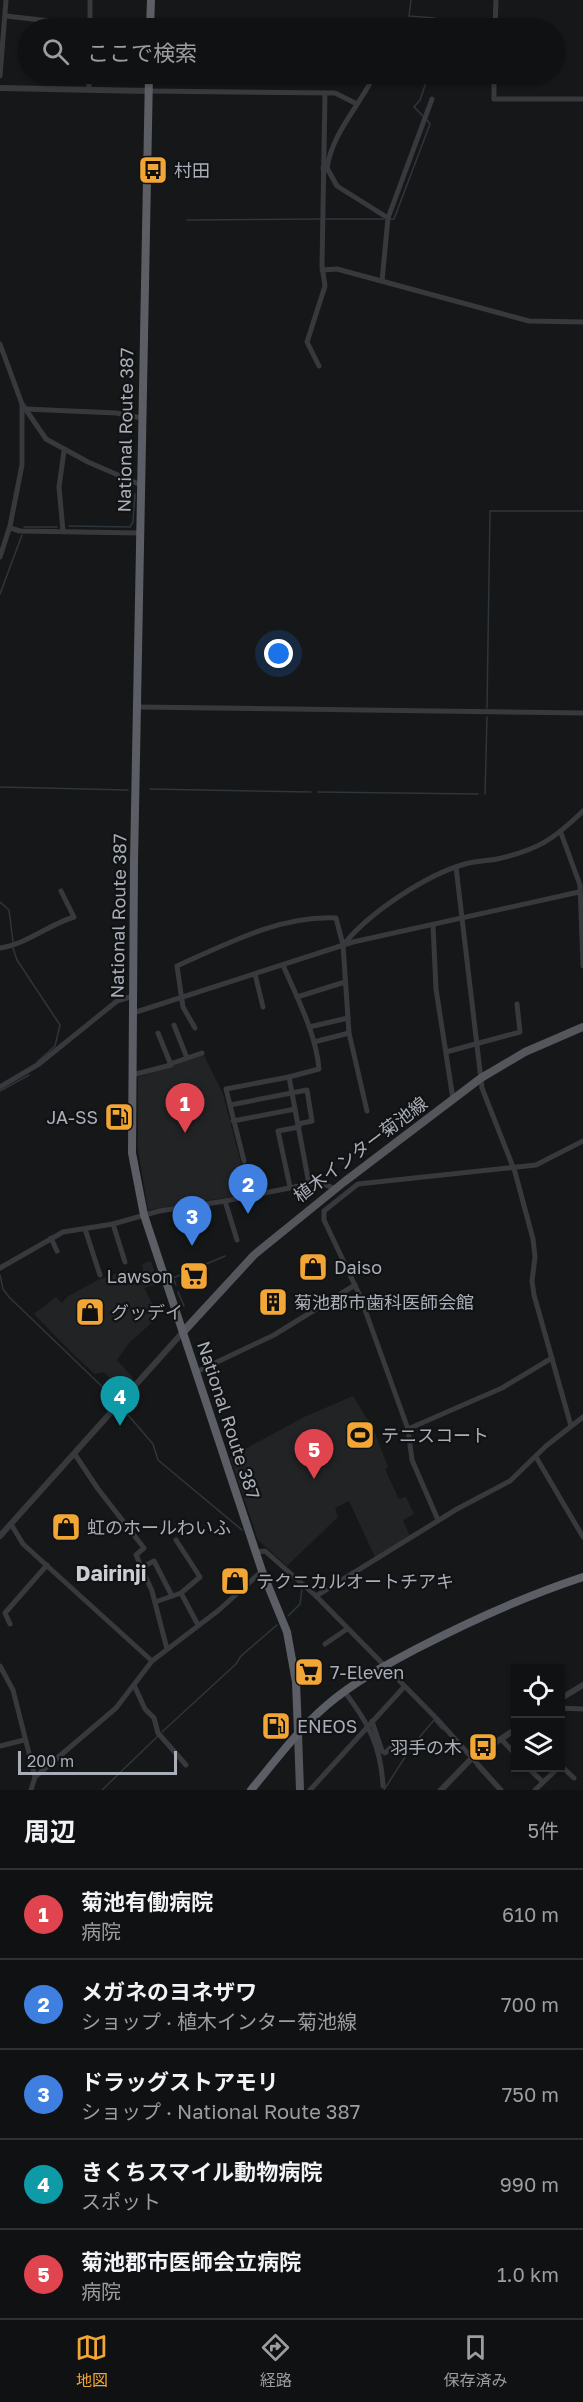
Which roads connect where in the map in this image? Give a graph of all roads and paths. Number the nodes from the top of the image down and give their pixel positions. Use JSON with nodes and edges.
{"nodes":[{"id":1,"x":6,"y":0,"type":"edge"},
{"id":2,"x":90,"y":0,"type":"edge"},
{"id":3,"x":151,"y":0,"type":"edge"},
{"id":4,"x":496,"y":0,"type":"edge"},
{"id":5,"x":6,"y":16,"type":"junction"},
{"id":6,"x":21,"y":18,"type":"edge"},
{"id":7,"x":90,"y":18,"type":"edge"},
{"id":8,"x":150,"y":18,"type":"edge"},
{"id":9,"x":496,"y":18,"type":"edge"},
{"id":10,"x":0,"y":76,"type":"edge"},
{"id":11,"x":89,"y":84,"type":"edge"},
{"id":12,"x":148,"y":84,"type":"edge"},
{"id":13,"x":368,"y":84,"type":"edge"},
{"id":14,"x":494,"y":84,"type":"edge"},
{"id":15,"x":0,"y":88,"type":"edge"},
{"id":16,"x":89,"y":89,"type":"junction"},
{"id":17,"x":148,"y":91,"type":"junction"},
{"id":18,"x":325,"y":93,"type":"junction"},
{"id":19,"x":432,"y":99,"type":"dead end"},
{"id":20,"x":583,"y":99,"type":"edge"},
{"id":21,"x":355,"y":103,"type":"junction"},
{"id":22,"x":325,"y":168,"type":"junction"},
{"id":23,"x":388,"y":218,"type":"junction"},
{"id":24,"x":322,"y":270,"type":"junction"},
{"id":25,"x":382,"y":281,"type":"junction"},
{"id":26,"x":583,"y":322,"type":"edge"},
{"id":27,"x":0,"y":344,"type":"edge"},
{"id":28,"x":319,"y":366,"type":"dead end"},
{"id":29,"x":24,"y":407,"type":"junction"},
{"id":30,"x":142,"y":418,"type":"junction"},
{"id":31,"x":64,"y":450,"type":"junction"},
{"id":32,"x":141,"y":485,"type":"junction"},
{"id":33,"x":10,"y":528,"type":"junction"},
{"id":34,"x":63,"y":531,"type":"junction"},
{"id":35,"x":140,"y":532,"type":"junction"},
{"id":36,"x":0,"y":557,"type":"edge"},
{"id":37,"x":138,"y":707,"type":"junction"},
{"id":38,"x":583,"y":713,"type":"edge"},
{"id":39,"x":583,"y":811,"type":"edge"},
{"id":40,"x":561,"y":832,"type":"junction"},
{"id":41,"x":456,"y":867,"type":"junction"},
{"id":42,"x":581,"y":889,"type":"edge"},
{"id":43,"x":62,"y":891,"type":"dead end"},
{"id":44,"x":464,"y":918,"type":"junction"},
{"id":45,"x":433,"y":925,"type":"junction"},
{"id":46,"x":343,"y":945,"type":"junction"},
{"id":47,"x":0,"y":948,"type":"edge"},
{"id":48,"x":283,"y":965,"type":"junction"},
{"id":49,"x":583,"y":966,"type":"edge"},
{"id":50,"x":255,"y":974,"type":"junction"},
{"id":51,"x":345,"y":982,"type":"junction"},
{"id":52,"x":133,"y":996,"type":"junction"},
{"id":53,"x":297,"y":997,"type":"junction"},
{"id":54,"x":183,"y":998,"type":"junction"},
{"id":55,"x":517,"y":1004,"type":"dead end"},
{"id":56,"x":263,"y":1007,"type":"dead end"},
{"id":57,"x":133,"y":1014,"type":"junction"},
{"id":58,"x":348,"y":1018,"type":"junction"},
{"id":59,"x":174,"y":1025,"type":"dead end"},
{"id":60,"x":309,"y":1027,"type":"junction"},
{"id":61,"x":583,"y":1027,"type":"edge"},
{"id":62,"x":195,"y":1028,"type":"dead end"},
{"id":63,"x":349,"y":1033,"type":"junction"},
{"id":64,"x":158,"y":1034,"type":"dead end"},
{"id":65,"x":314,"y":1042,"type":"junction"},
{"id":66,"x":477,"y":1043,"type":"junction"},
{"id":67,"x":446,"y":1052,"type":"junction"},
{"id":68,"x":202,"y":1053,"type":"dead end"},
{"id":69,"x":187,"y":1058,"type":"junction"},
{"id":70,"x":170,"y":1064,"type":"junction"},
{"id":71,"x":132,"y":1075,"type":"junction"},
{"id":72,"x":289,"y":1077,"type":"junction"},
{"id":73,"x":481,"y":1078,"type":"junction"},
{"id":74,"x":0,"y":1087,"type":"edge"},
{"id":75,"x":292,"y":1093,"type":"junction"},
{"id":76,"x":453,"y":1100,"type":"junction"},
{"id":77,"x":230,"y":1105,"type":"junction"},
{"id":78,"x":295,"y":1109,"type":"junction"},
{"id":79,"x":367,"y":1111,"type":"dead end"},
{"id":80,"x":233,"y":1121,"type":"junction"},
{"id":81,"x":298,"y":1125,"type":"junction"},
{"id":82,"x":583,"y":1141,"type":"edge"},
{"id":83,"x":244,"y":1161,"type":"dead end"},
{"id":84,"x":512,"y":1167,"type":"junction"},
{"id":85,"x":344,"y":1182,"type":"junction"},
{"id":86,"x":309,"y":1184,"type":"junction"},
{"id":87,"x":353,"y":1186,"type":"junction"},
{"id":88,"x":290,"y":1188,"type":"junction"},
{"id":89,"x":335,"y":1189,"type":"junction"},
{"id":90,"x":225,"y":1201,"type":"junction"},
{"id":91,"x":144,"y":1215,"type":"junction"},
{"id":92,"x":113,"y":1224,"type":"junction"},
{"id":93,"x":85,"y":1229,"type":"junction"},
{"id":94,"x":51,"y":1238,"type":"junction"},
{"id":95,"x":237,"y":1240,"type":"dead end"},
{"id":96,"x":57,"y":1251,"type":"dead end"},
{"id":97,"x":126,"y":1262,"type":"dead end"},
{"id":98,"x":0,"y":1268,"type":"edge"},
{"id":99,"x":100,"y":1275,"type":"dead end"},
{"id":100,"x":355,"y":1285,"type":"junction"},
{"id":101,"x":183,"y":1332,"type":"junction"},
{"id":102,"x":552,"y":1358,"type":"junction"},
{"id":103,"x":196,"y":1372,"type":"junction"},
{"id":104,"x":583,"y":1417,"type":"edge"},
{"id":105,"x":572,"y":1426,"type":"junction"},
{"id":106,"x":408,"y":1429,"type":"junction"},
{"id":107,"x":74,"y":1453,"type":"junction"},
{"id":108,"x":536,"y":1457,"type":"junction"},
{"id":109,"x":438,"y":1520,"type":"junction"},
{"id":110,"x":11,"y":1524,"type":"junction"},
{"id":111,"x":0,"y":1536,"type":"edge"},
{"id":112,"x":583,"y":1537,"type":"edge"},
{"id":113,"x":176,"y":1540,"type":"dead end"},
{"id":114,"x":256,"y":1552,"type":"junction"},
{"id":115,"x":47,"y":1565,"type":"junction"},
{"id":116,"x":141,"y":1567,"type":"junction"},
{"id":117,"x":262,"y":1571,"type":"junction"},
{"id":118,"x":583,"y":1577,"type":"edge"},
{"id":119,"x":182,"y":1593,"type":"junction"},
{"id":120,"x":172,"y":1596,"type":"junction"},
{"id":121,"x":316,"y":1596,"type":"junction"},
{"id":122,"x":155,"y":1602,"type":"junction"},
{"id":123,"x":10,"y":1624,"type":"dead end"},
{"id":124,"x":198,"y":1625,"type":"junction"},
{"id":125,"x":347,"y":1629,"type":"junction"},
{"id":126,"x":325,"y":1644,"type":"dead end"},
{"id":127,"x":167,"y":1649,"type":"junction"},
{"id":128,"x":152,"y":1661,"type":"junction"},
{"id":129,"x":0,"y":1666,"type":"edge"},
{"id":130,"x":384,"y":1666,"type":"junction"},
{"id":131,"x":583,"y":1684,"type":"edge"},
{"id":132,"x":134,"y":1685,"type":"junction"},
{"id":133,"x":405,"y":1687,"type":"junction"},
{"id":134,"x":344,"y":1691,"type":"junction"},
{"id":135,"x":565,"y":1696,"type":"edge"},
{"id":136,"x":565,"y":1708,"type":"edge"},
{"id":137,"x":583,"y":1709,"type":"edge"},
{"id":138,"x":370,"y":1723,"type":"junction"},
{"id":139,"x":511,"y":1732,"type":"edge"},
{"id":140,"x":298,"y":1733,"type":"junction"},
{"id":141,"x":501,"y":1739,"type":"junction"},
{"id":142,"x":24,"y":1740,"type":"junction"},
{"id":143,"x":397,"y":1742,"type":"dead end"},
{"id":144,"x":0,"y":1746,"type":"edge"},
{"id":145,"x":511,"y":1750,"type":"edge"},
{"id":146,"x":471,"y":1758,"type":"junction"},
{"id":147,"x":186,"y":1765,"type":"dead end"},
{"id":148,"x":565,"y":1771,"type":"edge"},
{"id":149,"x":533,"y":1772,"type":"edge"},
{"id":150,"x":553,"y":1772,"type":"edge"},
{"id":151,"x":35,"y":1777,"type":"junction"},
{"id":152,"x":574,"y":1778,"type":"dead end"},
{"id":153,"x":543,"y":1782,"type":"junction"},
{"id":154,"x":383,"y":1786,"type":"dead end"},
{"id":155,"x":31,"y":1790,"type":"edge"},
{"id":156,"x":251,"y":1790,"type":"edge"},
{"id":157,"x":300,"y":1790,"type":"edge"},
{"id":158,"x":310,"y":1790,"type":"edge"},
{"id":159,"x":441,"y":1790,"type":"edge"},
{"id":160,"x":501,"y":1790,"type":"edge"},
{"id":161,"x":535,"y":1790,"type":"edge"}],
"edges":[{"from":1,"to":5,"type":"street"},
{"from":2,"to":7,"type":"street"},
{"from":3,"to":8,"type":"highway"},
{"from":4,"to":9,"type":"street"},
{"from":5,"to":6,"type":"street"},
{"from":5,"to":10,"type":"street"},
{"from":11,"to":16,"type":"street"},
{"from":12,"to":17,"type":"highway","name":"National Route 387"},
{"from":13,"to":21,"type":"street"},
{"from":14,"to":20,"type":"street"},
{"from":15,"to":16,"type":"street"},
{"from":16,"to":17,"type":"street"},
{"from":17,"to":18,"type":"street"},
{"from":17,"to":30,"type":"highway","name":"National Route 387"},
{"from":18,"to":21,"type":"street"},
{"from":18,"to":22,"type":"street"},
{"from":19,"to":23,"type":"street"},
{"from":21,"to":22,"type":"street"},
{"from":22,"to":23,"type":"street"},
{"from":22,"to":24,"type":"street"},
{"from":23,"to":25,"type":"street"},
{"from":24,"to":25,"type":"street"},
{"from":24,"to":28,"type":"street"},
{"from":25,"to":26,"type":"street"},
{"from":27,"to":29,"type":"street"},
{"from":29,"to":30,"type":"street"},
{"from":29,"to":31,"type":"street"},
{"from":29,"to":33,"type":"street"},
{"from":30,"to":32,"type":"highway","name":"National Route 387"},
{"from":31,"to":32,"type":"street"},
{"from":31,"to":34,"type":"street"},
{"from":32,"to":35,"type":"highway","name":"National Route 387"},
{"from":33,"to":34,"type":"street"},
{"from":33,"to":36,"type":"street"},
{"from":34,"to":35,"type":"street"},
{"from":35,"to":37,"type":"highway","name":"National Route 387"},
{"from":37,"to":38,"type":"street"},
{"from":37,"to":52,"type":"highway","name":"National Route 387"},
{"from":39,"to":40,"type":"street"},
{"from":40,"to":41,"type":"street"},
{"from":40,"to":42,"type":"street"},
{"from":41,"to":44,"type":"street"},
{"from":41,"to":46,"type":"street"},
{"from":42,"to":44,"type":"street"},
{"from":42,"to":49,"type":"street"},
{"from":43,"to":47,"type":"street"},
{"from":44,"to":45,"type":"street"},
{"from":44,"to":66,"type":"street"},
{"from":45,"to":46,"type":"street"},
{"from":45,"to":67,"type":"street"},
{"from":46,"to":48,"type":"street"},
{"from":46,"to":51,"type":"street"},
{"from":46,"to":54,"type":"street"},
{"from":48,"to":50,"type":"street"},
{"from":48,"to":53,"type":"street"},
{"from":50,"to":54,"type":"street"},
{"from":50,"to":56,"type":"street"},
{"from":51,"to":53,"type":"street"},
{"from":51,"to":58,"type":"street"},
{"from":52,"to":57,"type":"highway","name":"National Route 387"},
{"from":52,"to":74,"type":"street"},
{"from":53,"to":60,"type":"street"},
{"from":54,"to":57,"type":"street"},
{"from":54,"to":62,"type":"street"},
{"from":55,"to":66,"type":"street"},
{"from":57,"to":71,"type":"highway","name":"National Route 387"},
{"from":58,"to":60,"type":"street"},
{"from":58,"to":63,"type":"street"},
{"from":59,"to":69,"type":"street"},
{"from":60,"to":65,"type":"street"},
{"from":61,"to":73,"type":"main road","name":"植木インター菊池線"},
{"from":63,"to":65,"type":"street"},
{"from":63,"to":79,"type":"street"},
{"from":64,"to":70,"type":"street"},
{"from":65,"to":72,"type":"street"},
{"from":66,"to":67,"type":"street"},
{"from":66,"to":73,"type":"street"},
{"from":67,"to":76,"type":"street"},
{"from":68,"to":69,"type":"street"},
{"from":69,"to":70,"type":"street"},
{"from":70,"to":71,"type":"street"},
{"from":71,"to":91,"type":"highway","name":"National Route 387"},
{"from":72,"to":75,"type":"street"},
{"from":72,"to":77,"type":"street"},
{"from":73,"to":76,"type":"main road","name":"植木インター菊池線"},
{"from":73,"to":84,"type":"street"},
{"from":75,"to":77,"type":"street"},
{"from":75,"to":78,"type":"street"},
{"from":75,"to":81,"type":"street"},
{"from":76,"to":85,"type":"main road","name":"植木インター菊池線"},
{"from":77,"to":80,"type":"street"},
{"from":78,"to":80,"type":"street"},
{"from":78,"to":81,"type":"street"},
{"from":80,"to":83,"type":"street"},
{"from":81,"to":86,"type":"street"},
{"from":81,"to":88,"type":"street"},
{"from":82,"to":84,"type":"street"},
{"from":84,"to":87,"type":"street"},
{"from":84,"to":102,"type":"street"},
{"from":85,"to":87,"type":"street"},
{"from":85,"to":89,"type":"main road","name":"植木インター菊池線"},
{"from":86,"to":88,"type":"street"},
{"from":86,"to":89,"type":"street"},
{"from":87,"to":100,"type":"street"},
{"from":88,"to":90,"type":"street"},
{"from":89,"to":101,"type":"main road","name":"植木インター菊池線"},
{"from":90,"to":91,"type":"street"},
{"from":90,"to":95,"type":"street"},
{"from":91,"to":92,"type":"street"},
{"from":91,"to":101,"type":"highway","name":"National Route 387"},
{"from":92,"to":93,"type":"street"},
{"from":92,"to":97,"type":"street"},
{"from":93,"to":94,"type":"street"},
{"from":93,"to":99,"type":"street"},
{"from":94,"to":96,"type":"street"},
{"from":94,"to":98,"type":"street"},
{"from":100,"to":103,"type":"street"},
{"from":100,"to":106,"type":"street"},
{"from":101,"to":103,"type":"highway","name":"National Route 387"},
{"from":101,"to":107,"type":"street"},
{"from":102,"to":105,"type":"street"},
{"from":102,"to":106,"type":"street"},
{"from":103,"to":114,"type":"highway","name":"National Route 387"},
{"from":104,"to":105,"type":"street"},
{"from":105,"to":108,"type":"street"},
{"from":106,"to":109,"type":"street"},
{"from":107,"to":110,"type":"street"},
{"from":107,"to":116,"type":"street"},
{"from":108,"to":109,"type":"street"},
{"from":108,"to":112,"type":"street"},
{"from":109,"to":121,"type":"street"},
{"from":110,"to":111,"type":"street"},
{"from":110,"to":115,"type":"street"},
{"from":113,"to":119,"type":"street"},
{"from":114,"to":117,"type":"highway","name":"National Route 387"},
{"from":114,"to":121,"type":"street"},
{"from":115,"to":123,"type":"street"},
{"from":115,"to":128,"type":"street"},
{"from":116,"to":120,"type":"street"},
{"from":116,"to":122,"type":"street"},
{"from":117,"to":124,"type":"street"},
{"from":117,"to":140,"type":"highway","name":"National Route 387"},
{"from":118,"to":130,"type":"highway"},
{"from":119,"to":120,"type":"street"},
{"from":119,"to":124,"type":"street"},
{"from":120,"to":122,"type":"street"},
{"from":121,"to":125,"type":"street"},
{"from":122,"to":127,"type":"street"},
{"from":124,"to":127,"type":"street"},
{"from":125,"to":126,"type":"street"},
{"from":125,"to":130,"type":"street"},
{"from":127,"to":128,"type":"street"},
{"from":128,"to":132,"type":"street"},
{"from":129,"to":142,"type":"street"},
{"from":130,"to":133,"type":"street"},
{"from":130,"to":134,"type":"highway"},
{"from":131,"to":135,"type":"street"},
{"from":132,"to":147,"type":"street"},
{"from":132,"to":151,"type":"street"},
{"from":133,"to":138,"type":"street"},
{"from":133,"to":146,"type":"street"},
{"from":134,"to":138,"type":"street"},
{"from":134,"to":140,"type":"highway"},
{"from":136,"to":137,"type":"street"},
{"from":138,"to":143,"type":"street"},
{"from":138,"to":154,"type":"street"},
{"from":138,"to":158,"type":"street"},
{"from":139,"to":141,"type":"street"},
{"from":140,"to":156,"type":"highway"},
{"from":140,"to":157,"type":"main road"},
{"from":141,"to":145,"type":"street"},
{"from":141,"to":146,"type":"street"},
{"from":142,"to":144,"type":"street"},
{"from":142,"to":151,"type":"street"},
{"from":146,"to":159,"type":"street"},
{"from":146,"to":160,"type":"street"},
{"from":148,"to":152,"type":"street"},
{"from":149,"to":153,"type":"street"},
{"from":150,"to":153,"type":"street"},
{"from":151,"to":155,"type":"street"},
{"from":153,"to":161,"type":"street"}]}
